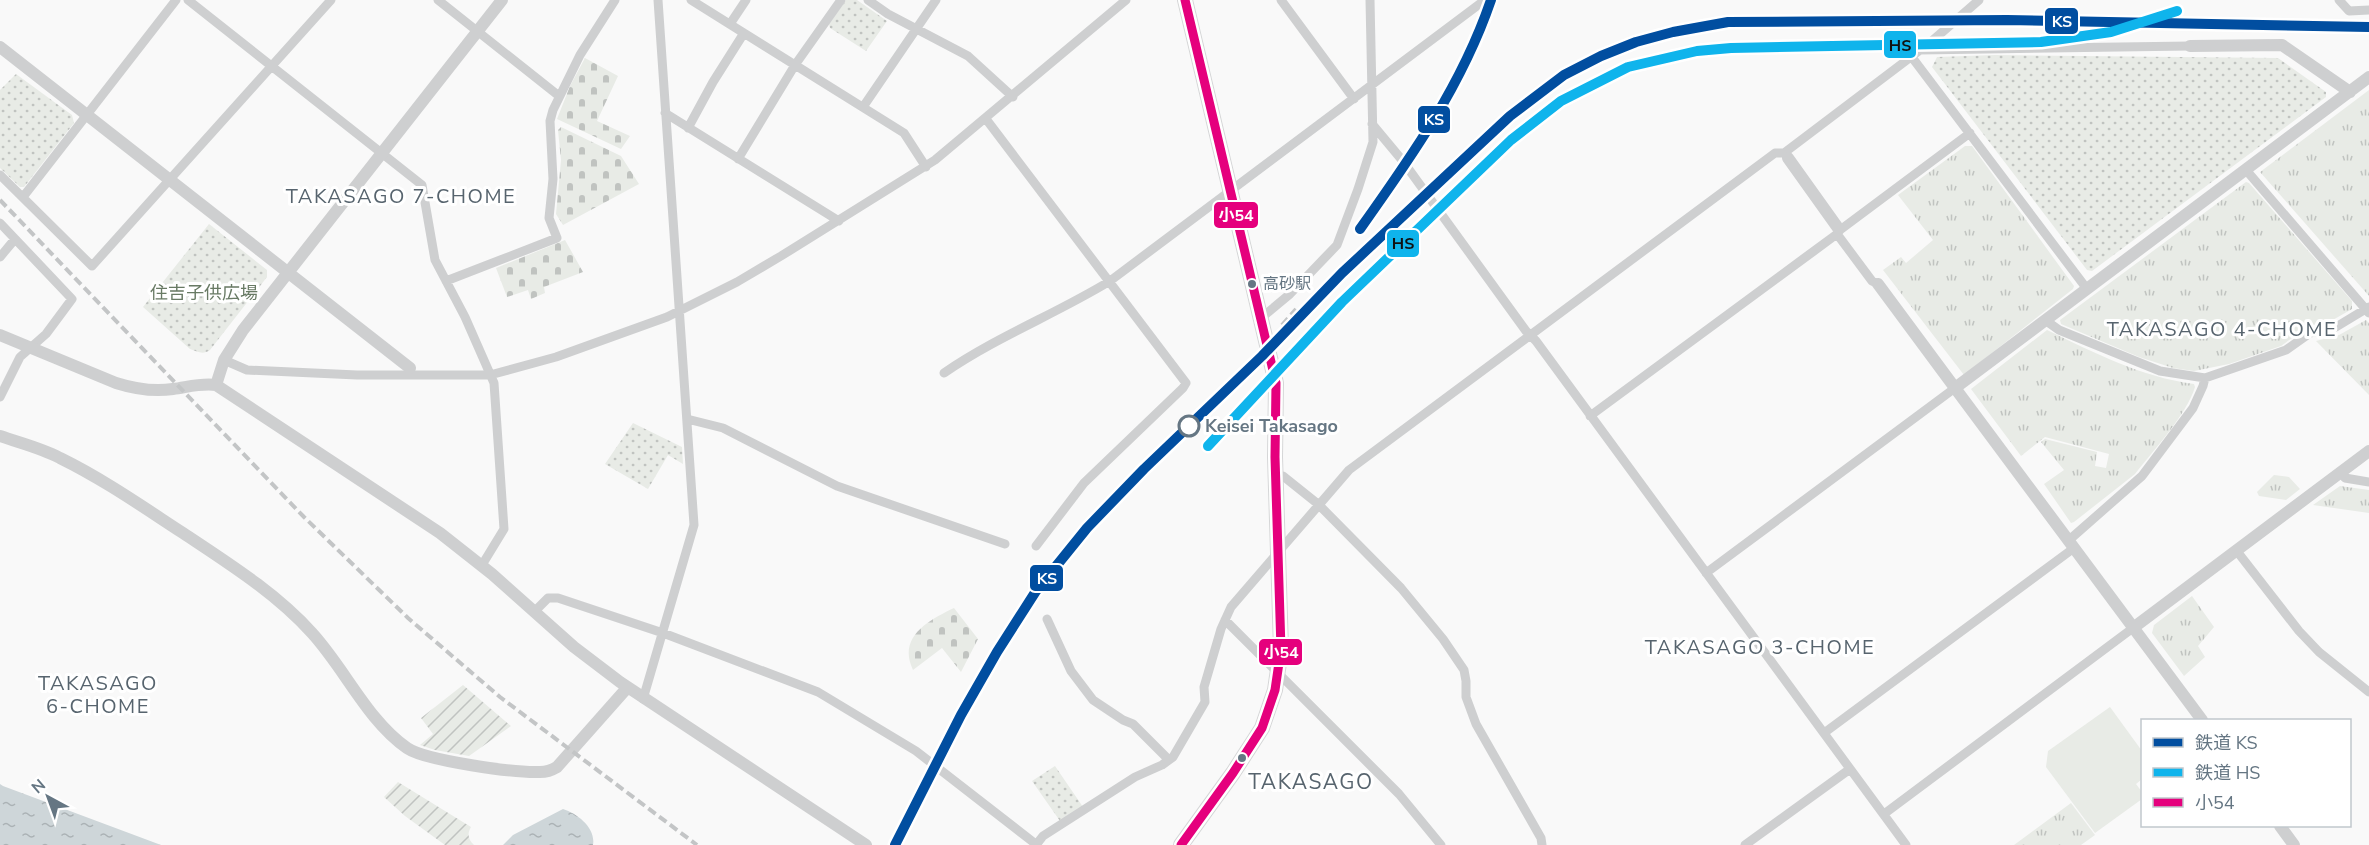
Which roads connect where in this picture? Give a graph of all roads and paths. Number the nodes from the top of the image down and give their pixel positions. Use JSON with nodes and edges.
{"nodes":[{"id":1,"x":176,"y":0,"type":"edge"},
{"id":2,"x":188,"y":0,"type":"edge"},
{"id":3,"x":331,"y":0,"type":"edge"},
{"id":4,"x":438,"y":0,"type":"edge"},
{"id":5,"x":502,"y":0,"type":"edge"},
{"id":6,"x":615,"y":0,"type":"edge"},
{"id":7,"x":658,"y":0,"type":"edge"},
{"id":8,"x":691,"y":0,"type":"edge"},
{"id":9,"x":746,"y":0,"type":"edge"},
{"id":10,"x":841,"y":0,"type":"edge"},
{"id":11,"x":868,"y":0,"type":"edge"},
{"id":12,"x":936,"y":0,"type":"edge"},
{"id":13,"x":1185,"y":0,"type":"edge"},
{"id":14,"x":1281,"y":0,"type":"edge"},
{"id":15,"x":1370,"y":0,"type":"edge"},
{"id":16,"x":1485,"y":0,"type":"edge"},
{"id":17,"x":1979,"y":0,"type":"edge"},
{"id":18,"x":2339,"y":0,"type":"edge"},
{"id":19,"x":1121,"y":1,"type":"edge"},
{"id":20,"x":2369,"y":10,"type":"edge"},
{"id":21,"x":730,"y":24,"type":"junction"},
{"id":22,"x":917,"y":29,"type":"junction"},
{"id":23,"x":478,"y":31,"type":"junction"},
{"id":24,"x":744,"y":33,"type":"junction"},
{"id":25,"x":2190,"y":46,"type":"joint"},
{"id":26,"x":0,"y":47,"type":"edge"},
{"id":27,"x":1915,"y":53,"type":"junction"},
{"id":28,"x":795,"y":65,"type":"junction"},
{"id":29,"x":272,"y":66,"type":"junction"},
{"id":30,"x":2369,"y":77,"type":"edge"},
{"id":31,"x":1371,"y":86,"type":"junction"},
{"id":32,"x":2349,"y":92,"type":"junction"},
{"id":33,"x":559,"y":96,"type":"junction"},
{"id":34,"x":1013,"y":97,"type":"junction"},
{"id":35,"x":1354,"y":99,"type":"junction"},
{"id":36,"x":863,"y":107,"type":"junction"},
{"id":37,"x":665,"y":113,"type":"junction"},
{"id":38,"x":87,"y":115,"type":"junction"},
{"id":39,"x":986,"y":119,"type":"junction"},
{"id":40,"x":1372,"y":124,"type":"junction"},
{"id":41,"x":688,"y":128,"type":"junction"},
{"id":42,"x":1970,"y":133,"type":"junction"},
{"id":43,"x":382,"y":153,"type":"junction"},
{"id":44,"x":1786,"y":156,"type":"junction"},
{"id":45,"x":738,"y":159,"type":"junction"},
{"id":46,"x":926,"y":167,"type":"junction"},
{"id":47,"x":2246,"y":170,"type":"junction"},
{"id":48,"x":0,"y":175,"type":"edge"},
{"id":49,"x":170,"y":180,"type":"junction"},
{"id":50,"x":1230,"y":192,"type":"junction"},
{"id":51,"x":23,"y":197,"type":"junction"},
{"id":52,"x":839,"y":221,"type":"junction"},
{"id":53,"x":0,"y":223,"type":"edge"},
{"id":54,"x":1838,"y":231,"type":"junction"},
{"id":55,"x":15,"y":239,"type":"junction"},
{"id":56,"x":0,"y":257,"type":"edge"},
{"id":57,"x":288,"y":272,"type":"junction"},
{"id":58,"x":446,"y":281,"type":"junction"},
{"id":59,"x":1110,"y":281,"type":"junction"},
{"id":60,"x":1878,"y":284,"type":"joint"},
{"id":61,"x":2087,"y":289,"type":"junction"},
{"id":62,"x":2368,"y":309,"type":"edge"},
{"id":63,"x":678,"y":312,"type":"junction"},
{"id":64,"x":1260,"y":319,"type":"junction"},
{"id":65,"x":2045,"y":320,"type":"junction"},
{"id":66,"x":0,"y":335,"type":"edge"},
{"id":67,"x":1530,"y":335,"type":"junction"},
{"id":68,"x":29,"y":348,"type":"junction"},
{"id":69,"x":224,"y":360,"type":"junction"},
{"id":70,"x":415,"y":372,"type":"junction"},
{"id":71,"x":944,"y":373,"type":"dead end"},
{"id":72,"x":490,"y":375,"type":"junction"},
{"id":73,"x":2205,"y":378,"type":"junction"},
{"id":74,"x":216,"y":386,"type":"junction"},
{"id":75,"x":1955,"y":388,"type":"junction"},
{"id":76,"x":0,"y":398,"type":"edge"},
{"id":77,"x":1590,"y":416,"type":"junction"},
{"id":78,"x":687,"y":419,"type":"junction"},
{"id":79,"x":0,"y":436,"type":"edge"},
{"id":80,"x":2369,"y":452,"type":"edge"},
{"id":81,"x":2340,"y":473,"type":"junction"},
{"id":82,"x":1275,"y":474,"type":"junction"},
{"id":83,"x":2369,"y":482,"type":"edge"},
{"id":84,"x":1318,"y":504,"type":"junction"},
{"id":85,"x":1005,"y":544,"type":"dead end"},
{"id":86,"x":2071,"y":544,"type":"junction"},
{"id":87,"x":1036,"y":546,"type":"dead end"},
{"id":88,"x":2236,"y":550,"type":"junction"},
{"id":89,"x":1279,"y":553,"type":"junction"},
{"id":90,"x":482,"y":565,"type":"junction"},
{"id":91,"x":1706,"y":573,"type":"junction"},
{"id":92,"x":535,"y":611,"type":"junction"},
{"id":93,"x":1047,"y":619,"type":"dead end"},
{"id":94,"x":1225,"y":620,"type":"junction"},
{"id":95,"x":2133,"y":628,"type":"junction"},
{"id":96,"x":663,"y":633,"type":"junction"},
{"id":97,"x":1279,"y":675,"type":"junction"},
{"id":98,"x":627,"y":688,"type":"junction"},
{"id":99,"x":2369,"y":692,"type":"edge"},
{"id":100,"x":643,"y":699,"type":"junction"},
{"id":101,"x":2201,"y":719,"type":"edge"},
{"id":102,"x":1824,"y":733,"type":"junction"},
{"id":103,"x":1169,"y":760,"type":"junction"},
{"id":104,"x":1850,"y":769,"type":"junction"},
{"id":105,"x":1884,"y":814,"type":"junction"},
{"id":106,"x":2281,"y":827,"type":"edge"},
{"id":107,"x":866,"y":845,"type":"edge"},
{"id":108,"x":1036,"y":845,"type":"edge"},
{"id":109,"x":1180,"y":845,"type":"edge"},
{"id":110,"x":1441,"y":845,"type":"edge"},
{"id":111,"x":1542,"y":845,"type":"edge"},
{"id":112,"x":1744,"y":845,"type":"edge"},
{"id":113,"x":1906,"y":845,"type":"edge"},
{"id":114,"x":2294,"y":845,"type":"edge"}],
"edges":[{"from":1,"to":38,"type":"street"},
{"from":2,"to":29,"type":"street"},
{"from":3,"to":29,"type":"street"},
{"from":4,"to":23,"type":"street"},
{"from":5,"to":23,"type":"street"},
{"from":6,"to":33,"type":"street"},
{"from":7,"to":37,"type":"street"},
{"from":8,"to":21,"type":"street"},
{"from":9,"to":21,"type":"street"},
{"from":10,"to":28,"type":"street"},
{"from":11,"to":22,"type":"street"},
{"from":12,"to":22,"type":"street"},
{"from":13,"to":50,"type":"main road"},
{"from":14,"to":35,"type":"street"},
{"from":15,"to":31,"type":"street"},
{"from":16,"to":31,"type":"street"},
{"from":17,"to":27,"type":"street"},
{"from":18,"to":20,"type":"street"},
{"from":19,"to":34,"type":"street"},
{"from":21,"to":24,"type":"street"},
{"from":22,"to":34,"type":"street"},
{"from":22,"to":36,"type":"street"},
{"from":23,"to":33,"type":"street"},
{"from":23,"to":43,"type":"street"},
{"from":24,"to":28,"type":"street"},
{"from":24,"to":41,"type":"street"},
{"from":25,"to":27,"type":"street"},
{"from":25,"to":32,"type":"street"},
{"from":26,"to":38,"type":"street"},
{"from":27,"to":42,"type":"street"},
{"from":27,"to":44,"type":"street"},
{"from":28,"to":36,"type":"street"},
{"from":28,"to":45,"type":"street"},
{"from":29,"to":43,"type":"street"},
{"from":29,"to":49,"type":"street"},
{"from":30,"to":32,"type":"street"},
{"from":31,"to":35,"type":"street"},
{"from":31,"to":40,"type":"street"},
{"from":32,"to":47,"type":"street"},
{"from":33,"to":58,"type":"street"},
{"from":34,"to":39,"type":"street"},
{"from":35,"to":50,"type":"street"},
{"from":36,"to":46,"type":"street"},
{"from":37,"to":41,"type":"street"},
{"from":37,"to":63,"type":"street"},
{"from":38,"to":49,"type":"street"},
{"from":38,"to":51,"type":"street"},
{"from":39,"to":46,"type":"street"},
{"from":39,"to":59,"type":"street"},
{"from":40,"to":64,"type":"street"},
{"from":40,"to":67,"type":"street"},
{"from":41,"to":45,"type":"street"},
{"from":42,"to":54,"type":"street"},
{"from":42,"to":61,"type":"street"},
{"from":43,"to":57,"type":"street"},
{"from":43,"to":58,"type":"street"},
{"from":44,"to":54,"type":"street"},
{"from":44,"to":67,"type":"street"},
{"from":45,"to":52,"type":"street"},
{"from":46,"to":52,"type":"street"},
{"from":47,"to":61,"type":"street"},
{"from":47,"to":62,"type":"street"},
{"from":48,"to":51,"type":"street"},
{"from":49,"to":51,"type":"street"},
{"from":49,"to":57,"type":"street"},
{"from":50,"to":59,"type":"street"},
{"from":50,"to":64,"type":"main road"},
{"from":52,"to":63,"type":"street"},
{"from":53,"to":55,"type":"street"},
{"from":54,"to":60,"type":"street"},
{"from":54,"to":77,"type":"street"},
{"from":55,"to":56,"type":"street"},
{"from":55,"to":68,"type":"street"},
{"from":57,"to":69,"type":"street"},
{"from":57,"to":70,"type":"street"},
{"from":58,"to":72,"type":"street"},
{"from":59,"to":71,"type":"street"},
{"from":59,"to":87,"type":"street"},
{"from":60,"to":75,"type":"street"},
{"from":61,"to":65,"type":"street"},
{"from":62,"to":73,"type":"street"},
{"from":63,"to":72,"type":"street"},
{"from":63,"to":78,"type":"street"},
{"from":64,"to":82,"type":"main road"},
{"from":65,"to":73,"type":"street"},
{"from":65,"to":75,"type":"street"},
{"from":66,"to":68,"type":"street"},
{"from":67,"to":77,"type":"street"},
{"from":67,"to":84,"type":"street"},
{"from":68,"to":74,"type":"street"},
{"from":68,"to":76,"type":"street"},
{"from":69,"to":70,"type":"street"},
{"from":69,"to":74,"type":"street"},
{"from":70,"to":72,"type":"street"},
{"from":72,"to":90,"type":"street"},
{"from":73,"to":86,"type":"street"},
{"from":74,"to":90,"type":"street"},
{"from":75,"to":86,"type":"street"},
{"from":75,"to":91,"type":"street"},
{"from":77,"to":91,"type":"street"},
{"from":78,"to":85,"type":"street"},
{"from":78,"to":96,"type":"street"},
{"from":79,"to":98,"type":"street"},
{"from":80,"to":81,"type":"street"},
{"from":81,"to":83,"type":"street"},
{"from":81,"to":88,"type":"street"},
{"from":82,"to":84,"type":"street"},
{"from":82,"to":89,"type":"main road"},
{"from":84,"to":89,"type":"street"},
{"from":84,"to":111,"type":"street"},
{"from":86,"to":95,"type":"street"},
{"from":86,"to":102,"type":"street"},
{"from":88,"to":95,"type":"street"},
{"from":88,"to":99,"type":"street"},
{"from":89,"to":94,"type":"street"},
{"from":89,"to":97,"type":"main road"},
{"from":90,"to":92,"type":"street"},
{"from":91,"to":102,"type":"street"},
{"from":92,"to":96,"type":"street"},
{"from":92,"to":98,"type":"street"},
{"from":93,"to":103,"type":"street"},
{"from":94,"to":97,"type":"street"},
{"from":94,"to":103,"type":"street"},
{"from":95,"to":101,"type":"street"},
{"from":95,"to":105,"type":"street"},
{"from":96,"to":100,"type":"street"},
{"from":96,"to":108,"type":"street"},
{"from":97,"to":109,"type":"main road"},
{"from":97,"to":110,"type":"street"},
{"from":98,"to":100,"type":"street"},
{"from":100,"to":107,"type":"street"},
{"from":102,"to":104,"type":"street"},
{"from":103,"to":108,"type":"street"},
{"from":104,"to":105,"type":"street"},
{"from":104,"to":112,"type":"street"},
{"from":105,"to":113,"type":"street"},
{"from":106,"to":114,"type":"street"}]}
